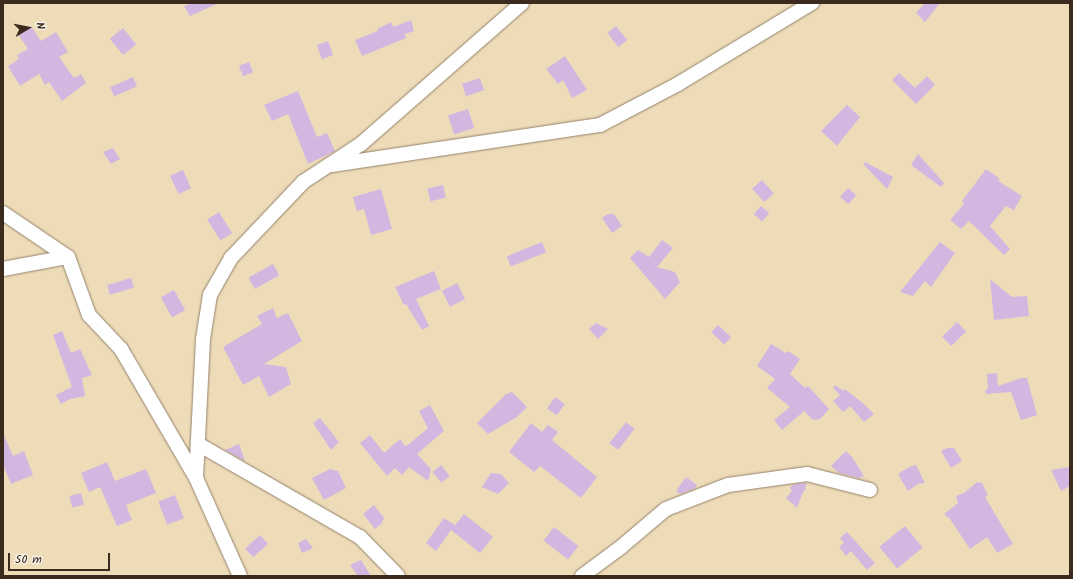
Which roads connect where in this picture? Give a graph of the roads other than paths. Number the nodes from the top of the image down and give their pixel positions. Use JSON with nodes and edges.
{"nodes":[{"id":1,"x":522,"y":3,"type":"edge"},
{"id":2,"x":812,"y":3,"type":"edge"},
{"id":3,"x":327,"y":166,"type":"junction"},
{"id":4,"x":3,"y":212,"type":"edge"},
{"id":5,"x":68,"y":257,"type":"junction"},
{"id":6,"x":3,"y":269,"type":"edge"},
{"id":7,"x":198,"y":444,"type":"junction"},
{"id":8,"x":196,"y":478,"type":"junction"},
{"id":9,"x":870,"y":490,"type":"dead end"},
{"id":10,"x":240,"y":576,"type":"edge"},
{"id":11,"x":398,"y":576,"type":"edge"},
{"id":12,"x":582,"y":576,"type":"edge"}],
"edges":[{"from":1,"to":3,"type":"street"},
{"from":2,"to":3,"type":"street"},
{"from":3,"to":7,"type":"street"},
{"from":4,"to":5,"type":"street"},
{"from":5,"to":6,"type":"street"},
{"from":5,"to":8,"type":"street"},
{"from":7,"to":8,"type":"street"},
{"from":7,"to":11,"type":"street"},
{"from":8,"to":10,"type":"street"},
{"from":9,"to":12,"type":"street"}]}
